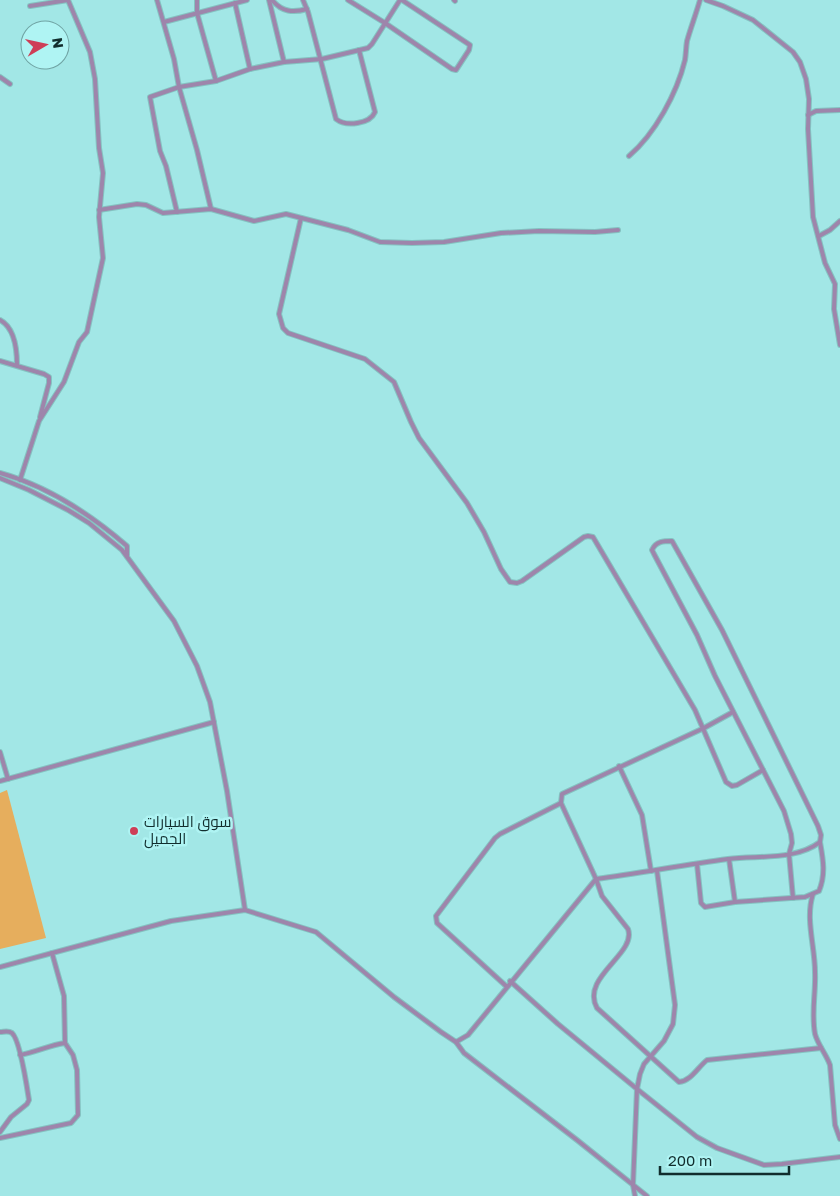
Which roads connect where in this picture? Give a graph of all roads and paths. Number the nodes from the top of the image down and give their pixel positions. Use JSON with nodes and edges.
{"nodes":[{"id":1,"x":68,"y":0,"type":"edge"},
{"id":2,"x":157,"y":0,"type":"edge"},
{"id":3,"x":197,"y":0,"type":"edge"},
{"id":4,"x":247,"y":0,"type":"edge"},
{"id":5,"x":270,"y":0,"type":"edge"},
{"id":6,"x":303,"y":0,"type":"edge"},
{"id":7,"x":348,"y":0,"type":"edge"},
{"id":8,"x":401,"y":0,"type":"edge"},
{"id":9,"x":700,"y":0,"type":"edge"},
{"id":10,"x":706,"y":0,"type":"edge"},
{"id":11,"x":235,"y":3,"type":"junction"},
{"id":12,"x":30,"y":6,"type":"dead end"},
{"id":13,"x":307,"y":9,"type":"junction"},
{"id":14,"x":197,"y":13,"type":"junction"},
{"id":15,"x":164,"y":22,"type":"junction"},
{"id":16,"x":385,"y":23,"type":"junction"},
{"id":17,"x":359,"y":50,"type":"junction"},
{"id":18,"x":322,"y":60,"type":"junction"},
{"id":19,"x":284,"y":62,"type":"junction"},
{"id":20,"x":250,"y":69,"type":"junction"},
{"id":21,"x":0,"y":77,"type":"edge"},
{"id":22,"x":216,"y":81,"type":"junction"},
{"id":23,"x":10,"y":84,"type":"dead end"},
{"id":24,"x":179,"y":87,"type":"junction"},
{"id":25,"x":840,"y":110,"type":"edge"},
{"id":26,"x":808,"y":115,"type":"junction"},
{"id":27,"x":629,"y":156,"type":"dead end"},
{"id":28,"x":211,"y":209,"type":"junction"},
{"id":29,"x":100,"y":210,"type":"junction"},
{"id":30,"x":177,"y":212,"type":"junction"},
{"id":31,"x":301,"y":218,"type":"junction"},
{"id":32,"x":840,"y":221,"type":"edge"},
{"id":33,"x":618,"y":230,"type":"dead end"},
{"id":34,"x":818,"y":236,"type":"junction"},
{"id":35,"x":0,"y":320,"type":"edge"},
{"id":36,"x":840,"y":345,"type":"edge"},
{"id":37,"x":0,"y":361,"type":"edge"},
{"id":38,"x":17,"y":365,"type":"junction"},
{"id":39,"x":39,"y":421,"type":"junction"},
{"id":40,"x":0,"y":472,"type":"edge"},
{"id":41,"x":0,"y":478,"type":"edge"},
{"id":42,"x":20,"y":480,"type":"junction"},
{"id":43,"x":128,"y":557,"type":"junction"},
{"id":44,"x":733,"y":712,"type":"junction"},
{"id":45,"x":214,"y":722,"type":"junction"},
{"id":46,"x":704,"y":728,"type":"junction"},
{"id":47,"x":0,"y":752,"type":"edge"},
{"id":48,"x":618,"y":766,"type":"junction"},
{"id":49,"x":763,"y":770,"type":"junction"},
{"id":50,"x":8,"y":779,"type":"junction"},
{"id":51,"x":0,"y":781,"type":"edge"},
{"id":52,"x":561,"y":803,"type":"junction"},
{"id":53,"x":820,"y":842,"type":"junction"},
{"id":54,"x":789,"y":854,"type":"junction"},
{"id":55,"x":729,"y":859,"type":"junction"},
{"id":56,"x":697,"y":864,"type":"junction"},
{"id":57,"x":657,"y":870,"type":"junction"},
{"id":58,"x":651,"y":871,"type":"junction"},
{"id":59,"x":596,"y":879,"type":"junction"},
{"id":60,"x":813,"y":894,"type":"junction"},
{"id":61,"x":793,"y":898,"type":"junction"},
{"id":62,"x":735,"y":902,"type":"junction"},
{"id":63,"x":245,"y":910,"type":"junction"},
{"id":64,"x":52,"y":952,"type":"junction"},
{"id":65,"x":0,"y":968,"type":"edge"},
{"id":66,"x":510,"y":981,"type":"junction"},
{"id":67,"x":506,"y":986,"type":"junction"},
{"id":68,"x":0,"y":1032,"type":"edge"},
{"id":69,"x":456,"y":1042,"type":"junction"},
{"id":70,"x":65,"y":1043,"type":"junction"},
{"id":71,"x":821,"y":1048,"type":"junction"},
{"id":72,"x":20,"y":1055,"type":"junction"},
{"id":73,"x":650,"y":1056,"type":"junction"},
{"id":74,"x":637,"y":1089,"type":"junction"},
{"id":75,"x":0,"y":1132,"type":"edge"},
{"id":76,"x":0,"y":1138,"type":"edge"},
{"id":77,"x":840,"y":1139,"type":"edge"},
{"id":78,"x":840,"y":1157,"type":"edge"},
{"id":79,"x":633,"y":1185,"type":"junction"},
{"id":80,"x":635,"y":1196,"type":"edge"},
{"id":81,"x":647,"y":1196,"type":"edge"}],
"edges":[{"from":1,"to":12,"type":"street"},
{"from":1,"to":29,"type":"street"},
{"from":2,"to":15,"type":"street"},
{"from":3,"to":14,"type":"street"},
{"from":4,"to":11,"type":"street"},
{"from":5,"to":13,"type":"street"},
{"from":5,"to":19,"type":"street"},
{"from":6,"to":13,"type":"street"},
{"from":7,"to":16,"type":"street"},
{"from":8,"to":16,"type":"street"},
{"from":8,"to":16,"type":"street"},
{"from":9,"to":27,"type":"street"},
{"from":10,"to":26,"type":"street"},
{"from":11,"to":14,"type":"street"},
{"from":11,"to":20,"type":"street"},
{"from":13,"to":18,"type":"street"},
{"from":14,"to":15,"type":"street"},
{"from":14,"to":22,"type":"street"},
{"from":15,"to":24,"type":"street"},
{"from":16,"to":17,"type":"street"},
{"from":17,"to":18,"type":"street"},
{"from":17,"to":18,"type":"street"},
{"from":18,"to":19,"type":"street"},
{"from":19,"to":20,"type":"street"},
{"from":20,"to":22,"type":"street"},
{"from":21,"to":23,"type":"street"},
{"from":22,"to":24,"type":"street"},
{"from":24,"to":28,"type":"street"},
{"from":24,"to":30,"type":"street"},
{"from":25,"to":26,"type":"street"},
{"from":26,"to":34,"type":"street"},
{"from":28,"to":30,"type":"street"},
{"from":28,"to":31,"type":"street"},
{"from":29,"to":30,"type":"street"},
{"from":29,"to":39,"type":"street"},
{"from":31,"to":33,"type":"street"},
{"from":31,"to":46,"type":"street"},
{"from":32,"to":34,"type":"street"},
{"from":34,"to":36,"type":"street"},
{"from":35,"to":38,"type":"street"},
{"from":37,"to":38,"type":"street"},
{"from":38,"to":39,"type":"street"},
{"from":39,"to":42,"type":"street"},
{"from":40,"to":42,"type":"street"},
{"from":41,"to":43,"type":"street"},
{"from":42,"to":43,"type":"street"},
{"from":43,"to":45,"type":"street"},
{"from":44,"to":46,"type":"street"},
{"from":44,"to":49,"type":"street"},
{"from":44,"to":53,"type":"street"},
{"from":45,"to":50,"type":"street"},
{"from":45,"to":63,"type":"street"},
{"from":46,"to":48,"type":"street"},
{"from":46,"to":49,"type":"street"},
{"from":47,"to":50,"type":"street"},
{"from":48,"to":52,"type":"street"},
{"from":48,"to":58,"type":"street"},
{"from":49,"to":54,"type":"street"},
{"from":50,"to":51,"type":"street"},
{"from":52,"to":59,"type":"street"},
{"from":52,"to":67,"type":"street"},
{"from":53,"to":54,"type":"street"},
{"from":53,"to":60,"type":"street"},
{"from":54,"to":55,"type":"street"},
{"from":54,"to":61,"type":"street"},
{"from":55,"to":56,"type":"street"},
{"from":55,"to":62,"type":"street"},
{"from":56,"to":57,"type":"street"},
{"from":56,"to":62,"type":"street"},
{"from":57,"to":58,"type":"street"},
{"from":57,"to":73,"type":"street"},
{"from":58,"to":59,"type":"street"},
{"from":59,"to":66,"type":"street"},
{"from":59,"to":73,"type":"street"},
{"from":60,"to":61,"type":"street"},
{"from":60,"to":71,"type":"street"},
{"from":61,"to":62,"type":"street"},
{"from":63,"to":64,"type":"street"},
{"from":63,"to":69,"type":"street"},
{"from":64,"to":65,"type":"street"},
{"from":64,"to":70,"type":"street"},
{"from":66,"to":67,"type":"street"},
{"from":66,"to":74,"type":"street"},
{"from":67,"to":69,"type":"street"},
{"from":68,"to":72,"type":"street"},
{"from":69,"to":79,"type":"street"},
{"from":70,"to":72,"type":"street"},
{"from":70,"to":76,"type":"street"},
{"from":71,"to":73,"type":"street"},
{"from":71,"to":77,"type":"street"},
{"from":72,"to":75,"type":"street"},
{"from":73,"to":74,"type":"street"},
{"from":74,"to":78,"type":"street"},
{"from":74,"to":79,"type":"street"},
{"from":79,"to":80,"type":"street"},
{"from":79,"to":81,"type":"street"}]}
